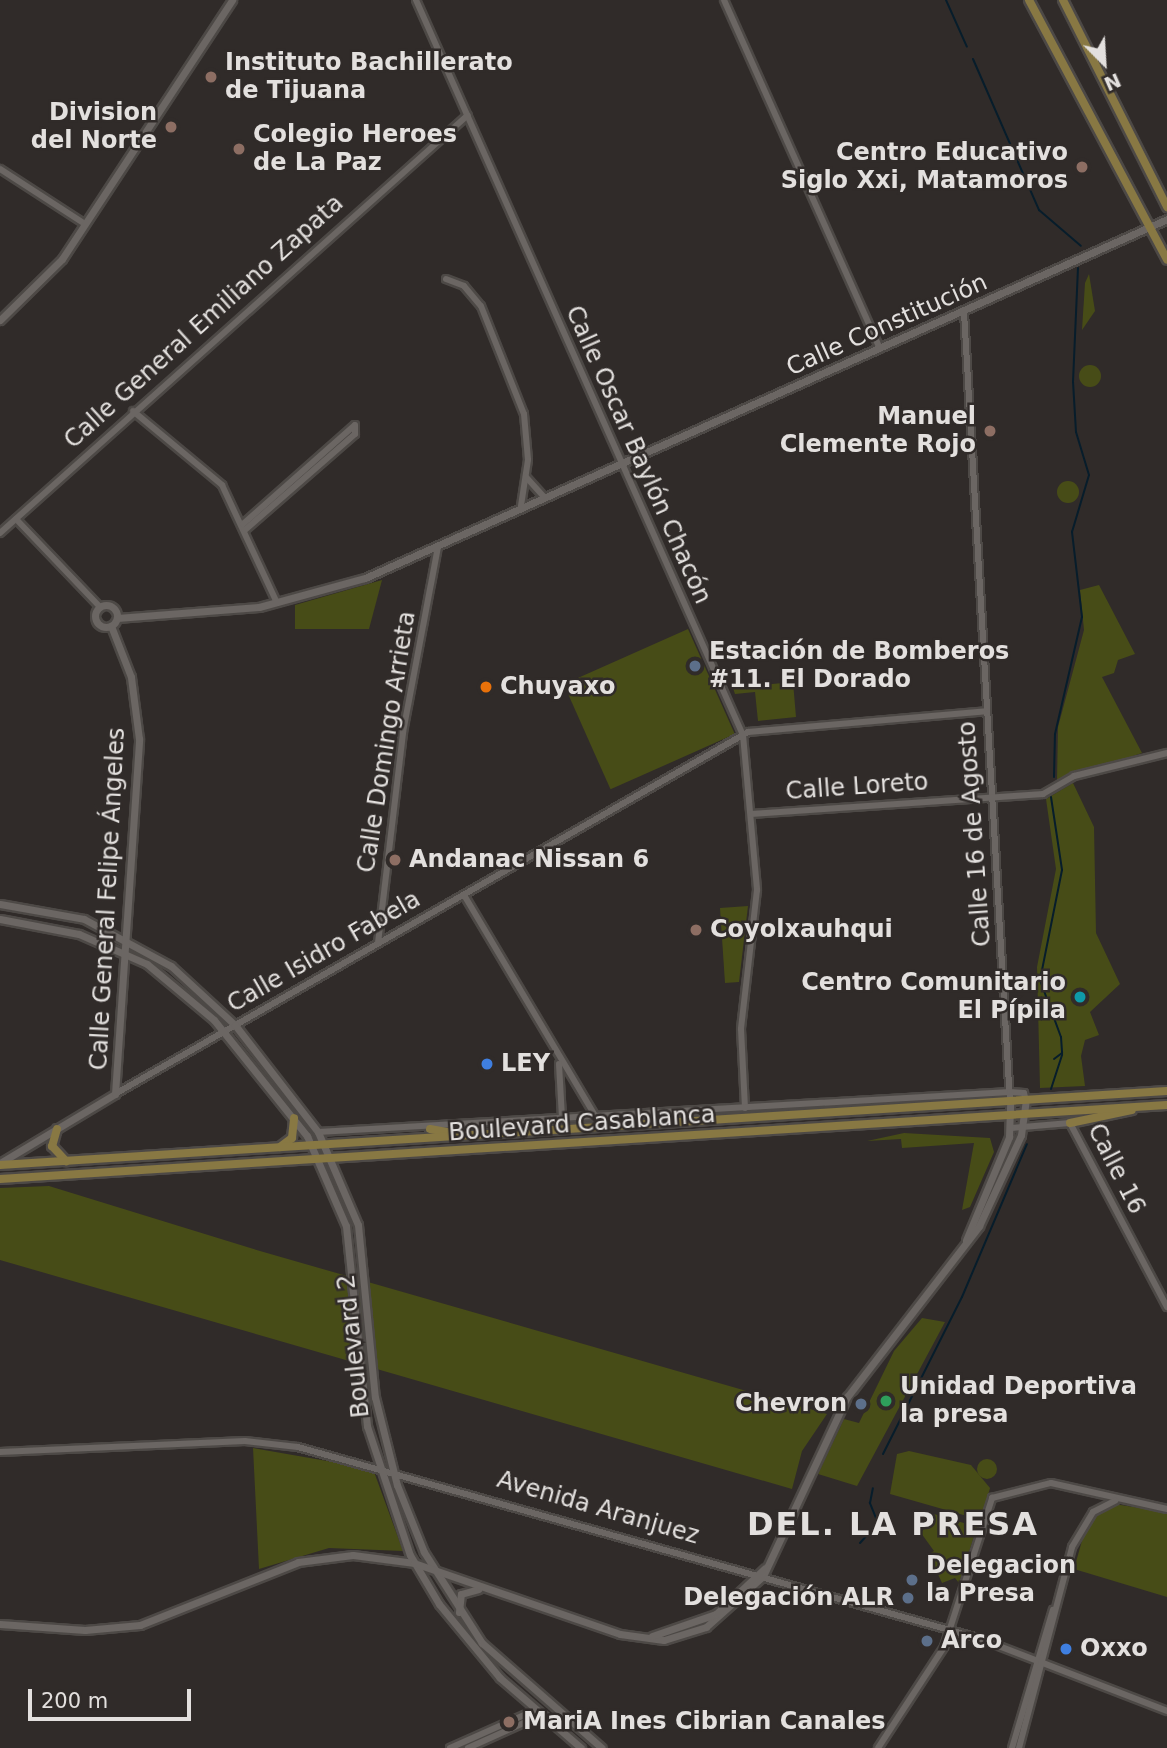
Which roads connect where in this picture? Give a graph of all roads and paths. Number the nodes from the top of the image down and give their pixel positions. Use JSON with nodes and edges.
{"nodes":[{"id":1,"x":232,"y":0,"type":"edge"},
{"id":2,"x":416,"y":0,"type":"edge"},
{"id":3,"x":724,"y":0,"type":"edge"},
{"id":4,"x":1029,"y":0,"type":"edge"},
{"id":5,"x":1063,"y":0,"type":"edge"},
{"id":6,"x":468,"y":115,"type":"junction"},
{"id":7,"x":0,"y":169,"type":"edge"},
{"id":8,"x":1167,"y":207,"type":"edge"},
{"id":9,"x":1167,"y":219,"type":"edge"},
{"id":10,"x":85,"y":223,"type":"junction"},
{"id":11,"x":1150,"y":227,"type":"junction"},
{"id":12,"x":1167,"y":260,"type":"edge"},
{"id":13,"x":446,"y":279,"type":"dead end"},
{"id":14,"x":964,"y":312,"type":"junction"},
{"id":15,"x":0,"y":320,"type":"edge"},
{"id":16,"x":880,"y":349,"type":"junction"},
{"id":17,"x":133,"y":411,"type":"junction"},
{"id":18,"x":620,"y":461,"type":"junction"},
{"id":19,"x":526,"y":476,"type":"junction"},
{"id":20,"x":543,"y":496,"type":"junction"},
{"id":21,"x":521,"y":506,"type":"junction"},
{"id":22,"x":16,"y":519,"type":"junction"},
{"id":23,"x":244,"y":527,"type":"junction"},
{"id":24,"x":0,"y":533,"type":"edge"},
{"id":25,"x":438,"y":547,"type":"junction"},
{"id":26,"x":277,"y":603,"type":"junction"},
{"id":27,"x":100,"y":607,"type":"junction"},
{"id":28,"x":117,"y":618,"type":"junction"},
{"id":29,"x":111,"y":626,"type":"junction"},
{"id":30,"x":986,"y":711,"type":"junction"},
{"id":31,"x":743,"y":735,"type":"junction"},
{"id":32,"x":1167,"y":753,"type":"edge"},
{"id":33,"x":992,"y":796,"type":"junction"},
{"id":34,"x":751,"y":814,"type":"junction"},
{"id":35,"x":464,"y":895,"type":"junction"},
{"id":36,"x":0,"y":904,"type":"edge"},
{"id":37,"x":0,"y":919,"type":"edge"},
{"id":38,"x":126,"y":938,"type":"junction"},
{"id":39,"x":378,"y":943,"type":"junction"},
{"id":40,"x":125,"y":952,"type":"junction"},
{"id":41,"x":235,"y":1026,"type":"junction"},
{"id":42,"x":224,"y":1032,"type":"junction"},
{"id":43,"x":559,"y":1062,"type":"junction"},
{"id":44,"x":1167,"y":1091,"type":"edge"},
{"id":45,"x":1010,"y":1092,"type":"junction"},
{"id":46,"x":115,"y":1094,"type":"junction"},
{"id":47,"x":1026,"y":1101,"type":"junction"},
{"id":48,"x":1010,"y":1102,"type":"junction"},
{"id":49,"x":1167,"y":1105,"type":"edge"},
{"id":50,"x":1146,"y":1106,"type":"junction"},
{"id":51,"x":745,"y":1108,"type":"junction"},
{"id":52,"x":1026,"y":1114,"type":"junction"},
{"id":53,"x":1011,"y":1115,"type":"junction"},
{"id":54,"x":596,"y":1117,"type":"junction"},
{"id":55,"x":294,"y":1118,"type":"junction"},
{"id":56,"x":562,"y":1118,"type":"junction"},
{"id":57,"x":1070,"y":1123,"type":"junction"},
{"id":58,"x":1011,"y":1128,"type":"junction"},
{"id":59,"x":57,"y":1129,"type":"junction"},
{"id":60,"x":430,"y":1129,"type":"junction"},
{"id":61,"x":1023,"y":1129,"type":"junction"},
{"id":62,"x":318,"y":1132,"type":"junction"},
{"id":63,"x":471,"y":1136,"type":"junction"},
{"id":64,"x":327,"y":1146,"type":"junction"},
{"id":65,"x":313,"y":1147,"type":"junction"},
{"id":66,"x":274,"y":1148,"type":"junction"},
{"id":67,"x":334,"y":1159,"type":"junction"},
{"id":68,"x":319,"y":1160,"type":"junction"},
{"id":69,"x":68,"y":1161,"type":"junction"},
{"id":70,"x":0,"y":1164,"type":"edge"},
{"id":71,"x":0,"y":1180,"type":"edge"},
{"id":72,"x":966,"y":1241,"type":"junction"},
{"id":73,"x":1167,"y":1307,"type":"edge"},
{"id":74,"x":0,"y":1452,"type":"edge"},
{"id":75,"x":378,"y":1467,"type":"junction"},
{"id":76,"x":393,"y":1470,"type":"junction"},
{"id":77,"x":1117,"y":1501,"type":"junction"},
{"id":78,"x":1167,"y":1509,"type":"edge"},
{"id":79,"x":414,"y":1563,"type":"junction"},
{"id":80,"x":432,"y":1570,"type":"junction"},
{"id":81,"x":761,"y":1575,"type":"junction"},
{"id":82,"x":480,"y":1588,"type":"junction"},
{"id":83,"x":459,"y":1612,"type":"junction"},
{"id":84,"x":0,"y":1624,"type":"edge"},
{"id":85,"x":951,"y":1630,"type":"junction"},
{"id":86,"x":1039,"y":1662,"type":"junction"},
{"id":87,"x":1167,"y":1711,"type":"edge"},
{"id":88,"x":536,"y":1713,"type":"junction"},
{"id":89,"x":450,"y":1748,"type":"edge"},
{"id":90,"x":468,"y":1748,"type":"edge"},
{"id":91,"x":581,"y":1748,"type":"edge"},
{"id":92,"x":602,"y":1748,"type":"edge"},
{"id":93,"x":878,"y":1748,"type":"edge"},
{"id":94,"x":1012,"y":1748,"type":"edge"},
{"id":95,"x":1019,"y":1748,"type":"edge"}],
"edges":[{"from":1,"to":10,"type":"main road"},
{"from":2,"to":6,"type":"street","name":"Calle Oscar Baylón Chacón"},
{"from":3,"to":16,"type":"street"},
{"from":4,"to":11,"type":"main road"},
{"from":5,"to":8,"type":"main road"},
{"from":6,"to":17,"type":"street","name":"Calle General Emiliano Zapata"},
{"from":6,"to":18,"type":"street","name":"Calle Oscar Baylón Chacón"},
{"from":7,"to":10,"type":"street"},
{"from":9,"to":11,"type":"main road","name":"Calle Constitución"},
{"from":10,"to":15,"type":"main road"},
{"from":11,"to":12,"type":"main road"},
{"from":11,"to":14,"type":"main road","name":"Calle Constitución"},
{"from":13,"to":19,"type":"street"},
{"from":14,"to":16,"type":"main road","name":"Calle Constitución"},
{"from":14,"to":30,"type":"street","name":"Calle 16 de Agosto"},
{"from":16,"to":18,"type":"main road","name":"Calle Constitución"},
{"from":17,"to":22,"type":"street","name":"Calle General Emiliano Zapata"},
{"from":17,"to":23,"type":"street"},
{"from":18,"to":20,"type":"main road","name":"Calle Constitución"},
{"from":18,"to":31,"type":"street","name":"Calle Oscar Baylón Chacón"},
{"from":19,"to":20,"type":"street"},
{"from":19,"to":21,"type":"street"},
{"from":20,"to":21,"type":"main road","name":"Calle Constitución"},
{"from":21,"to":25,"type":"main road","name":"Calle Constitución"},
{"from":22,"to":24,"type":"street","name":"Calle General Emiliano Zapata"},
{"from":22,"to":27,"type":"street"},
{"from":23,"to":23,"type":"street"},
{"from":23,"to":26,"type":"street"},
{"from":25,"to":26,"type":"main road","name":"Calle Constitución"},
{"from":25,"to":39,"type":"street","name":"Calle Domingo Arrieta"},
{"from":26,"to":28,"type":"main road","name":"Calle Constitución"},
{"from":27,"to":28,"type":"main road"},
{"from":27,"to":29,"type":"main road","name":"Calle General Felipe Ángeles"},
{"from":28,"to":29,"type":"main road"},
{"from":29,"to":38,"type":"main road","name":"Calle General Felipe Ángeles"},
{"from":30,"to":31,"type":"street"},
{"from":30,"to":33,"type":"street","name":"Calle 16 de Agosto"},
{"from":31,"to":34,"type":"street","name":"Calle Oscar Baylón Chacón"},
{"from":31,"to":35,"type":"street","name":"Calle Isidro Fabela"},
{"from":32,"to":33,"type":"street","name":"Calle Loreto"},
{"from":33,"to":34,"type":"street","name":"Calle Loreto"},
{"from":33,"to":45,"type":"street","name":"Calle 16 de Agosto"},
{"from":34,"to":51,"type":"street","name":"Calle Oscar Baylón Chacón"},
{"from":35,"to":39,"type":"street","name":"Calle Isidro Fabela"},
{"from":35,"to":43,"type":"street"},
{"from":36,"to":38,"type":"main road","name":"Boulevard 2"},
{"from":37,"to":40,"type":"main road","name":"Boulevard 2"},
{"from":38,"to":40,"type":"main road","name":"Calle General Felipe Ángeles"},
{"from":38,"to":41,"type":"main road","name":"Boulevard 2"},
{"from":39,"to":41,"type":"street","name":"Calle Isidro Fabela"},
{"from":40,"to":42,"type":"main road","name":"Boulevard 2"},
{"from":40,"to":46,"type":"main road","name":"Calle General Felipe Ángeles"},
{"from":41,"to":42,"type":"street","name":"Calle Isidro Fabela"},
{"from":41,"to":62,"type":"main road","name":"Boulevard 2"},
{"from":42,"to":46,"type":"street","name":"Calle Isidro Fabela"},
{"from":42,"to":55,"type":"main road","name":"Boulevard 2"},
{"from":43,"to":54,"type":"street"},
{"from":43,"to":56,"type":"street"},
{"from":44,"to":47,"type":"main road","name":"Boulevard Casablanca"},
{"from":45,"to":47,"type":"street"},
{"from":45,"to":48,"type":"street","name":"Calle 16 de Agosto"},
{"from":45,"to":51,"type":"street"},
{"from":46,"to":59,"type":"main road","name":"Calle Isidro Fabela"},
{"from":47,"to":48,"type":"main road","name":"Boulevard Casablanca"},
{"from":47,"to":52,"type":"main road"},
{"from":48,"to":53,"type":"main road"},
{"from":48,"to":63,"type":"main road","name":"Boulevard Casablanca"},
{"from":49,"to":50,"type":"main road","name":"Boulevard Casablanca"},
{"from":50,"to":52,"type":"main road","name":"Boulevard Casablanca"},
{"from":50,"to":57,"type":"main road"},
{"from":51,"to":54,"type":"street"},
{"from":52,"to":53,"type":"main road","name":"Boulevard Casablanca"},
{"from":52,"to":61,"type":"main road"},
{"from":53,"to":58,"type":"main road"},
{"from":53,"to":67,"type":"main road","name":"Boulevard Casablanca"},
{"from":54,"to":56,"type":"street"},
{"from":55,"to":65,"type":"main road","name":"Boulevard 2"},
{"from":55,"to":66,"type":"main road"},
{"from":56,"to":60,"type":"street"},
{"from":57,"to":61,"type":"street"},
{"from":57,"to":73,"type":"street","name":"Calle 16"},
{"from":58,"to":61,"type":"street"},
{"from":58,"to":72,"type":"main road"},
{"from":59,"to":69,"type":"main road"},
{"from":59,"to":70,"type":"main road","name":"Calle Isidro Fabela"},
{"from":60,"to":62,"type":"street"},
{"from":60,"to":63,"type":"main road"},
{"from":61,"to":72,"type":"main road"},
{"from":62,"to":64,"type":"main road","name":"Boulevard 2"},
{"from":63,"to":64,"type":"main road","name":"Boulevard Casablanca"},
{"from":64,"to":65,"type":"main road","name":"Boulevard Casablanca"},
{"from":64,"to":67,"type":"main road","name":"Boulevard 2"},
{"from":65,"to":66,"type":"main road","name":"Boulevard Casablanca"},
{"from":65,"to":68,"type":"main road","name":"Boulevard 2"},
{"from":66,"to":69,"type":"main road","name":"Boulevard Casablanca"},
{"from":67,"to":68,"type":"main road","name":"Boulevard Casablanca"},
{"from":67,"to":76,"type":"main road","name":"Boulevard 2"},
{"from":68,"to":71,"type":"main road","name":"Boulevard Casablanca"},
{"from":68,"to":75,"type":"main road","name":"Boulevard 2"},
{"from":69,"to":70,"type":"main road","name":"Boulevard Casablanca"},
{"from":72,"to":81,"type":"main road"},
{"from":74,"to":75,"type":"street","name":"Avenida Aranjuez"},
{"from":75,"to":76,"type":"street","name":"Avenida Aranjuez"},
{"from":75,"to":79,"type":"main road","name":"Boulevard 2"},
{"from":76,"to":80,"type":"main road","name":"Boulevard 2"},
{"from":76,"to":81,"type":"street","name":"Avenida Aranjuez"},
{"from":77,"to":78,"type":"street"},
{"from":77,"to":85,"type":"street"},
{"from":77,"to":86,"type":"street"},
{"from":79,"to":80,"type":"main road"},
{"from":79,"to":84,"type":"main road"},
{"from":79,"to":88,"type":"main road","name":"Boulevard 2"},
{"from":80,"to":82,"type":"main road"},
{"from":80,"to":83,"type":"main road","name":"Boulevard 2"},
{"from":81,"to":82,"type":"main road"},
{"from":81,"to":85,"type":"street","name":"Avenida Aranjuez"},
{"from":82,"to":83,"type":"main road"},
{"from":83,"to":92,"type":"main road","name":"Boulevard 2"},
{"from":85,"to":86,"type":"street","name":"Avenida Aranjuez"},
{"from":85,"to":93,"type":"street"},
{"from":86,"to":87,"type":"street","name":"Avenida Aranjuez"},
{"from":86,"to":94,"type":"street"},
{"from":86,"to":95,"type":"street"},
{"from":88,"to":89,"type":"street"},
{"from":88,"to":90,"type":"street"},
{"from":88,"to":91,"type":"main road","name":"Boulevard 2"}]}
